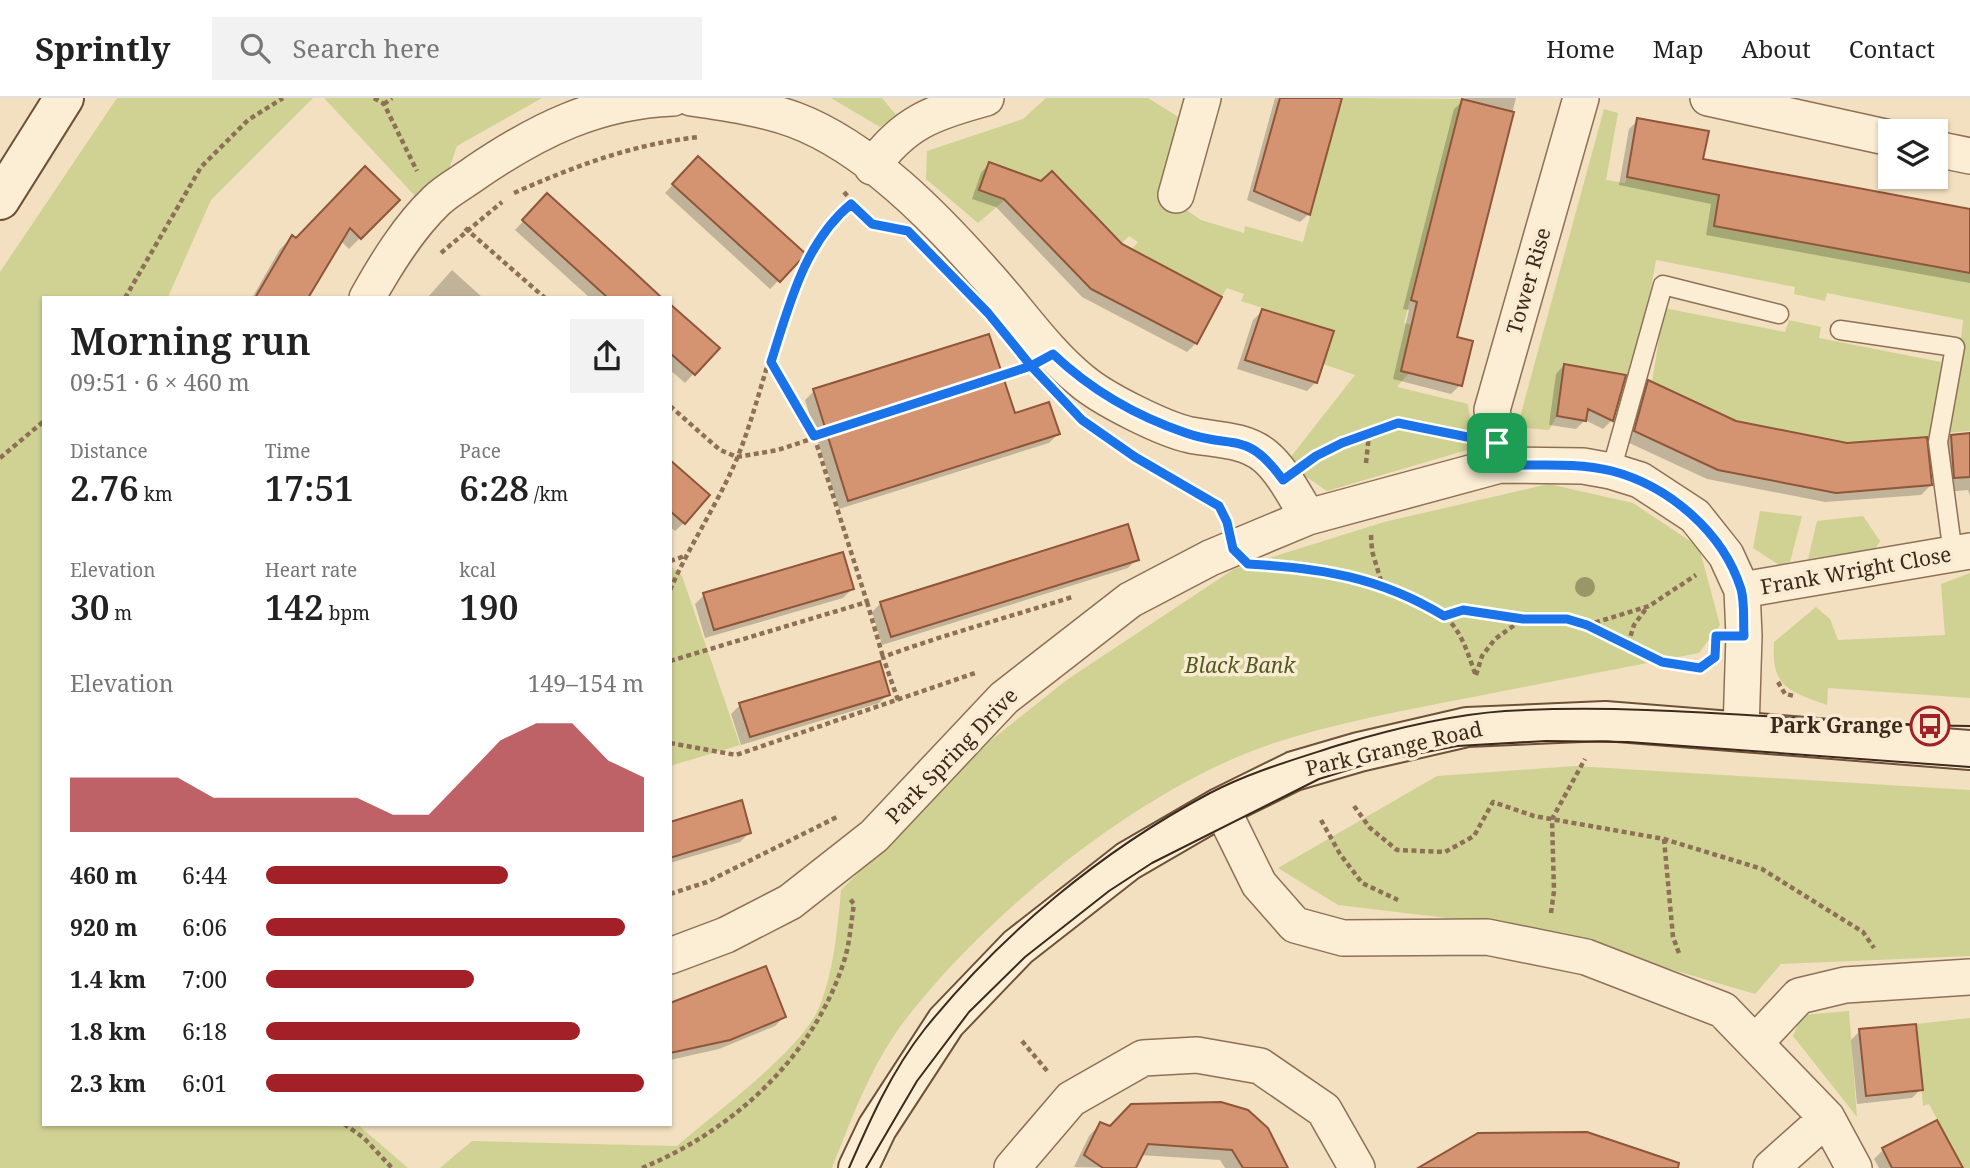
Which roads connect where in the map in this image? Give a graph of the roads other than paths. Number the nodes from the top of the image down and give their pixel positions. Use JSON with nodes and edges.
{"nodes":[{"id":1,"x":64,"y":98,"type":"edge"},
{"id":2,"x":673,"y":98,"type":"edge"},
{"id":3,"x":691,"y":98,"type":"edge"},
{"id":4,"x":986,"y":98,"type":"edge"},
{"id":5,"x":1203,"y":98,"type":"edge"},
{"id":6,"x":1581,"y":98,"type":"edge"},
{"id":7,"x":1708,"y":98,"type":"edge"},
{"id":8,"x":1878,"y":135,"type":"edge"},
{"id":9,"x":1948,"y":151,"type":"edge"},
{"id":10,"x":1970,"y":156,"type":"edge"},
{"id":11,"x":872,"y":167,"type":"junction"},
{"id":12,"x":1176,"y":195,"type":"dead end"},
{"id":13,"x":0,"y":200,"type":"edge"},
{"id":14,"x":368,"y":296,"type":"edge"},
{"id":15,"x":1779,"y":314,"type":"dead end"},
{"id":16,"x":1840,"y":330,"type":"dead end"},
{"id":17,"x":1499,"y":454,"type":"junction"},
{"id":18,"x":1611,"y":471,"type":"junction"},
{"id":19,"x":1308,"y":517,"type":"junction"},
{"id":20,"x":1962,"y":552,"type":"edge"},
{"id":21,"x":1742,"y":590,"type":"junction"},
{"id":22,"x":1741,"y":730,"type":"junction"},
{"id":23,"x":1970,"y":750,"type":"edge"},
{"id":24,"x":1221,"y":807,"type":"junction"},
{"id":25,"x":672,"y":955,"type":"edge"},
{"id":26,"x":1970,"y":977,"type":"edge"},
{"id":27,"x":1755,"y":1043,"type":"junction"},
{"id":28,"x":1827,"y":1118,"type":"junction"},
{"id":29,"x":858,"y":1168,"type":"edge"},
{"id":30,"x":1012,"y":1168,"type":"edge"},
{"id":31,"x":1357,"y":1168,"type":"edge"},
{"id":32,"x":1771,"y":1168,"type":"edge"},
{"id":33,"x":1854,"y":1168,"type":"edge"}],
"edges":[{"from":1,"to":13,"type":"street"},
{"from":2,"to":14,"type":"street"},
{"from":3,"to":11,"type":"street"},
{"from":4,"to":11,"type":"street"},
{"from":5,"to":12,"type":"street"},
{"from":6,"to":17,"type":"street","name":"Tower Rise"},
{"from":7,"to":8,"type":"street"},
{"from":9,"to":10,"type":"street"},
{"from":11,"to":19,"type":"street"},
{"from":15,"to":18,"type":"lane"},
{"from":16,"to":20,"type":"lane"},
{"from":17,"to":18,"type":"street","name":"Park Spring Drive"},
{"from":17,"to":19,"type":"street","name":"Park Spring Drive"},
{"from":18,"to":21,"type":"street","name":"Park Spring Drive"},
{"from":19,"to":25,"type":"street","name":"Park Spring Drive"},
{"from":20,"to":21,"type":"street","name":"Frank Wright Close"},
{"from":21,"to":22,"type":"street","name":"Park Spring Drive"},
{"from":22,"to":23,"type":"street","name":"Park Grange Road"},
{"from":22,"to":24,"type":"street","name":"Park Grange Road"},
{"from":24,"to":27,"type":"street"},
{"from":24,"to":29,"type":"street","name":"Park Grange Road"},
{"from":26,"to":27,"type":"street"},
{"from":27,"to":28,"type":"street"},
{"from":28,"to":32,"type":"street"},
{"from":28,"to":33,"type":"street"},
{"from":30,"to":31,"type":"street"}]}
